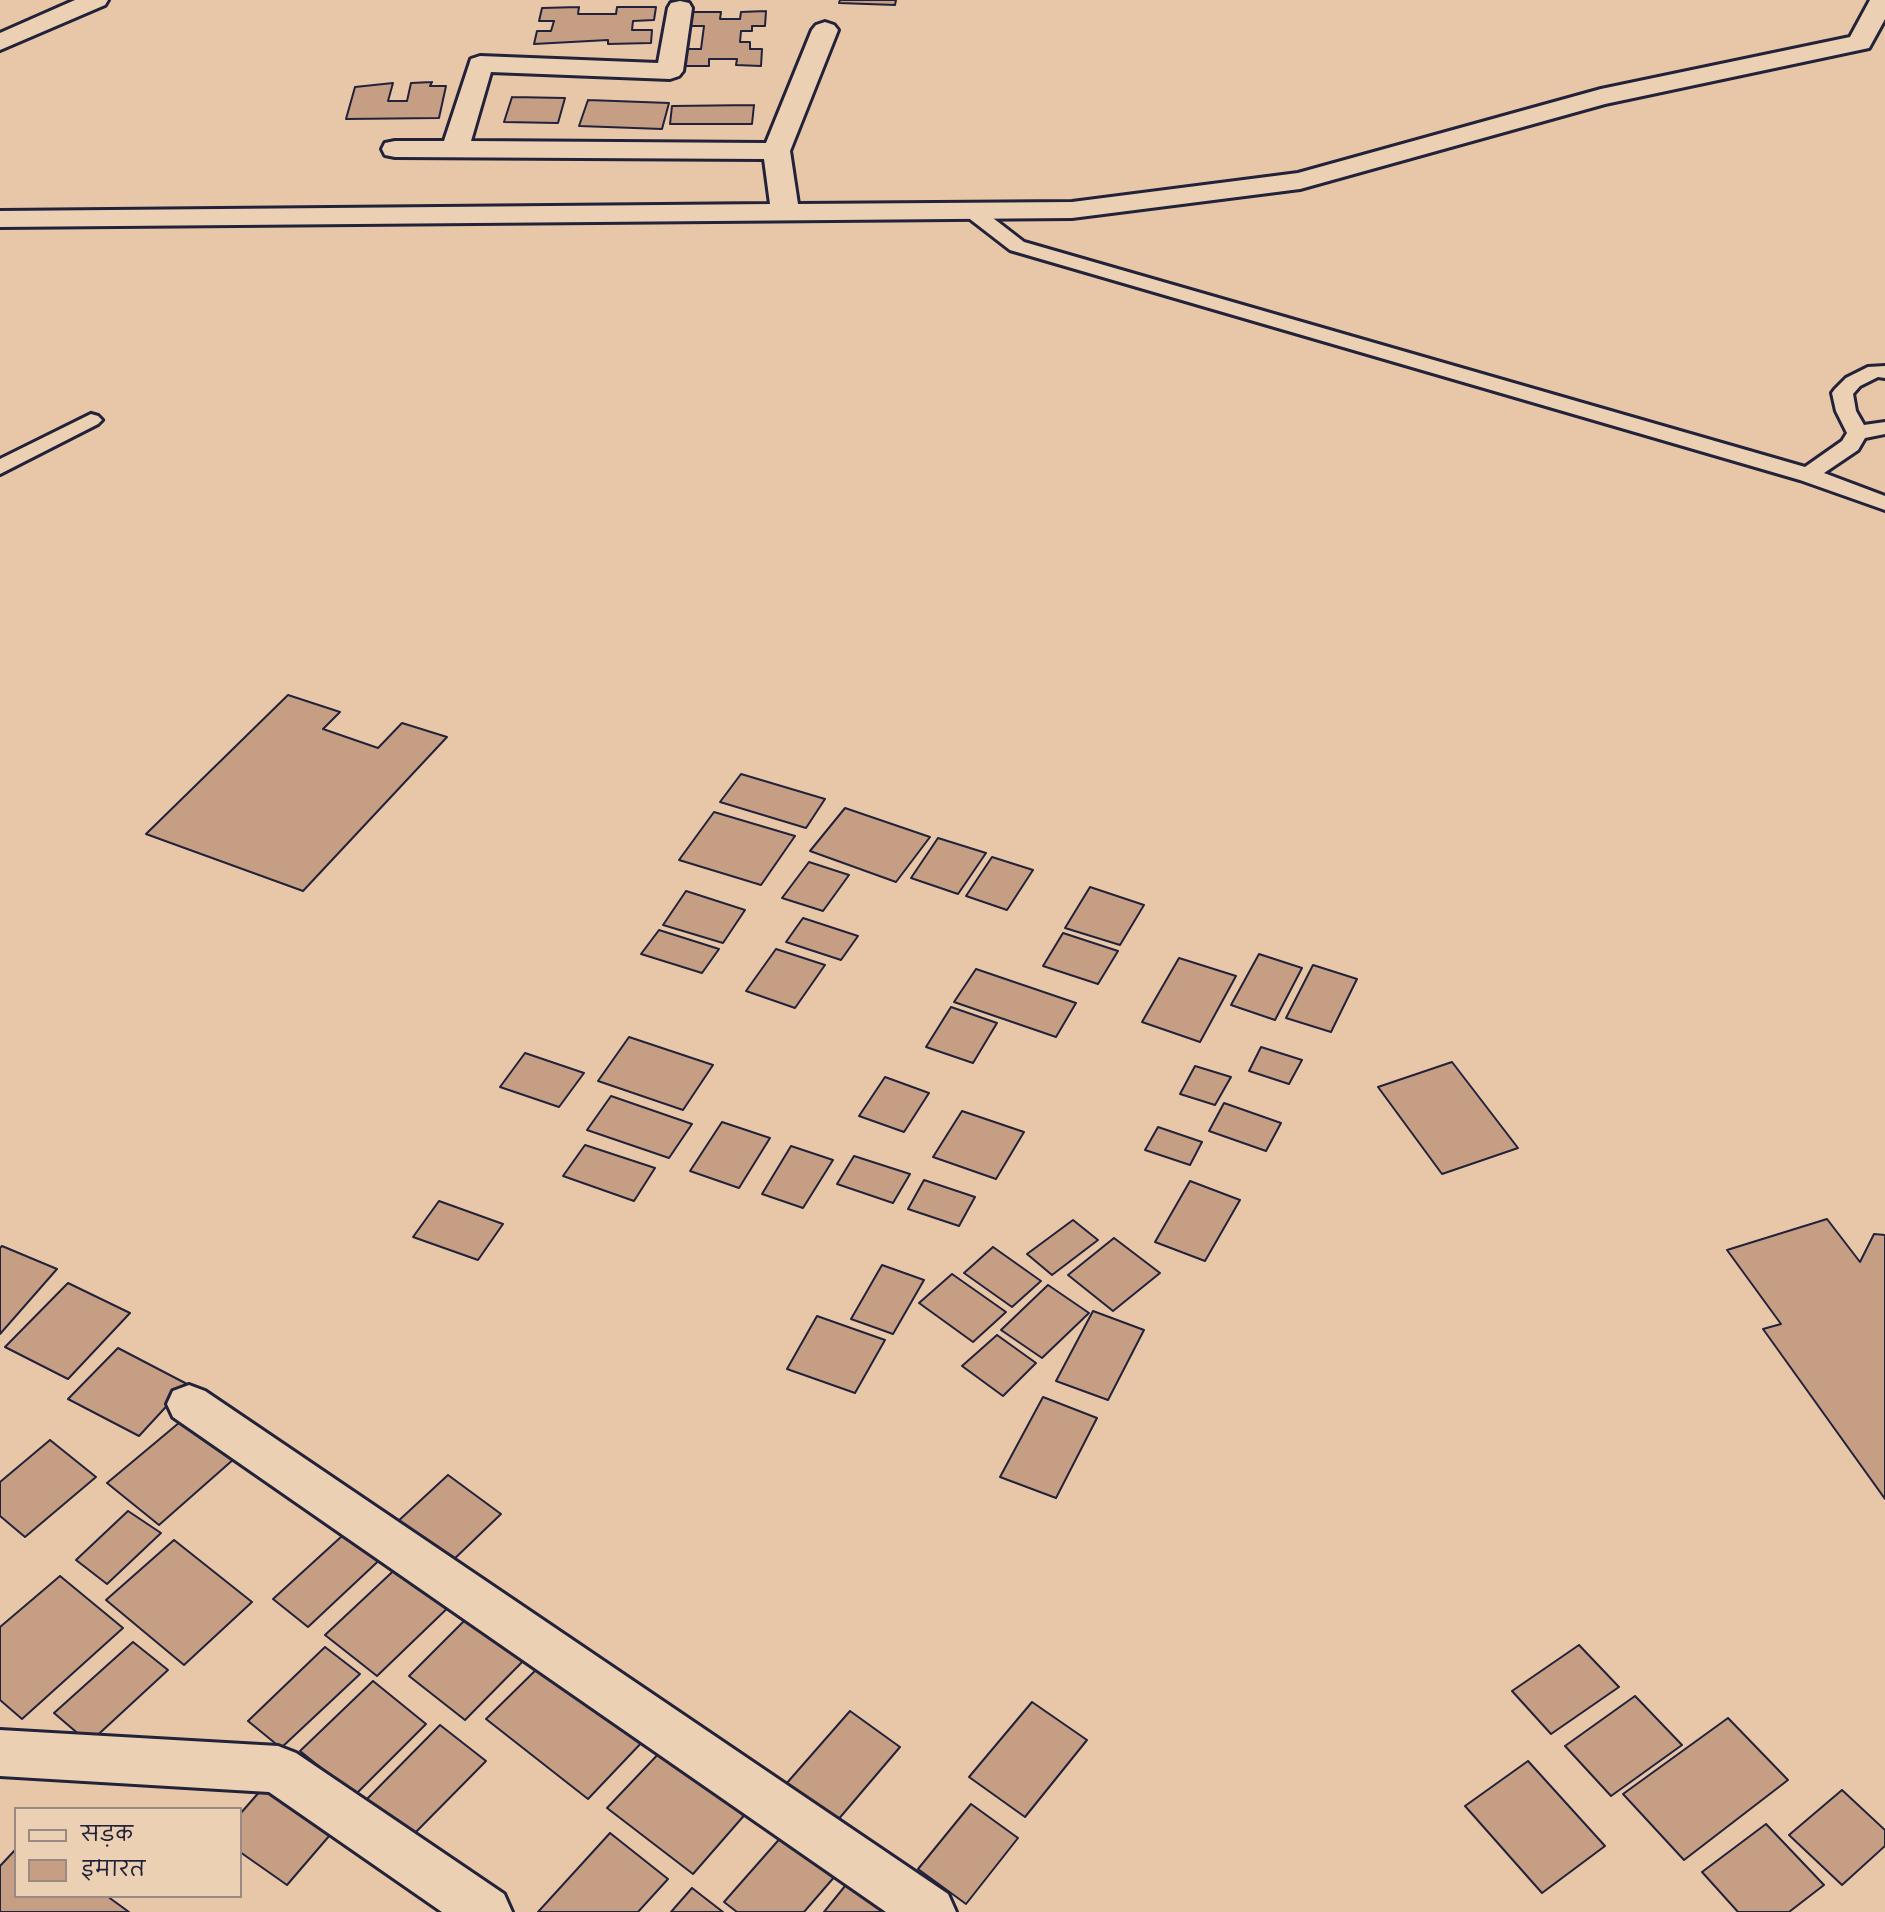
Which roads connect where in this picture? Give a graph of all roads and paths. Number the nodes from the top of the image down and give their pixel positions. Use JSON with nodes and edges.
{"nodes":[{"id":1,"x":96,"y":0,"type":"edge"},
{"id":2,"x":1882,"y":0,"type":"edge"},
{"id":3,"x":680,"y":8,"type":"dead end"},
{"id":4,"x":825,"y":30,"type":"dead end"},
{"id":5,"x":0,"y":42,"type":"edge"},
{"id":6,"x":1860,"y":43,"type":"junction"},
{"id":7,"x":1885,"y":54,"type":"edge"},
{"id":8,"x":395,"y":149,"type":"dead end"},
{"id":9,"x":455,"y":149,"type":"junction"},
{"id":10,"x":776,"y":151,"type":"junction"},
{"id":11,"x":973,"y":212,"type":"junction"},
{"id":12,"x":785,"y":213,"type":"junction"},
{"id":13,"x":0,"y":219,"type":"edge"},
{"id":14,"x":1885,"y":372,"type":"edge"},
{"id":15,"x":90,"y":420,"type":"dead end"},
{"id":16,"x":1885,"y":428,"type":"edge"},
{"id":17,"x":1858,"y":432,"type":"junction"},
{"id":18,"x":0,"y":468,"type":"edge"},
{"id":19,"x":1808,"y":475,"type":"junction"},
{"id":20,"x":1885,"y":503,"type":"edge"},
{"id":21,"x":189,"y":1404,"type":"dead end"},
{"id":22,"x":0,"y":1753,"type":"edge"},
{"id":23,"x":486,"y":1912,"type":"edge"},
{"id":24,"x":930,"y":1912,"type":"edge"}],
"edges":[{"from":1,"to":5,"type":"street"},
{"from":2,"to":6,"type":"street"},
{"from":3,"to":9,"type":"street"},
{"from":4,"to":10,"type":"street"},
{"from":6,"to":7,"type":"street"},
{"from":6,"to":11,"type":"street"},
{"from":8,"to":9,"type":"street"},
{"from":9,"to":10,"type":"street"},
{"from":10,"to":12,"type":"street"},
{"from":11,"to":12,"type":"street"},
{"from":11,"to":19,"type":"lane"},
{"from":12,"to":13,"type":"street"},
{"from":14,"to":17,"type":"lane"},
{"from":15,"to":18,"type":"lane"},
{"from":16,"to":17,"type":"lane"},
{"from":17,"to":19,"type":"lane"},
{"from":19,"to":20,"type":"lane"},
{"from":21,"to":24,"type":"street"},
{"from":22,"to":23,"type":"street"}]}
